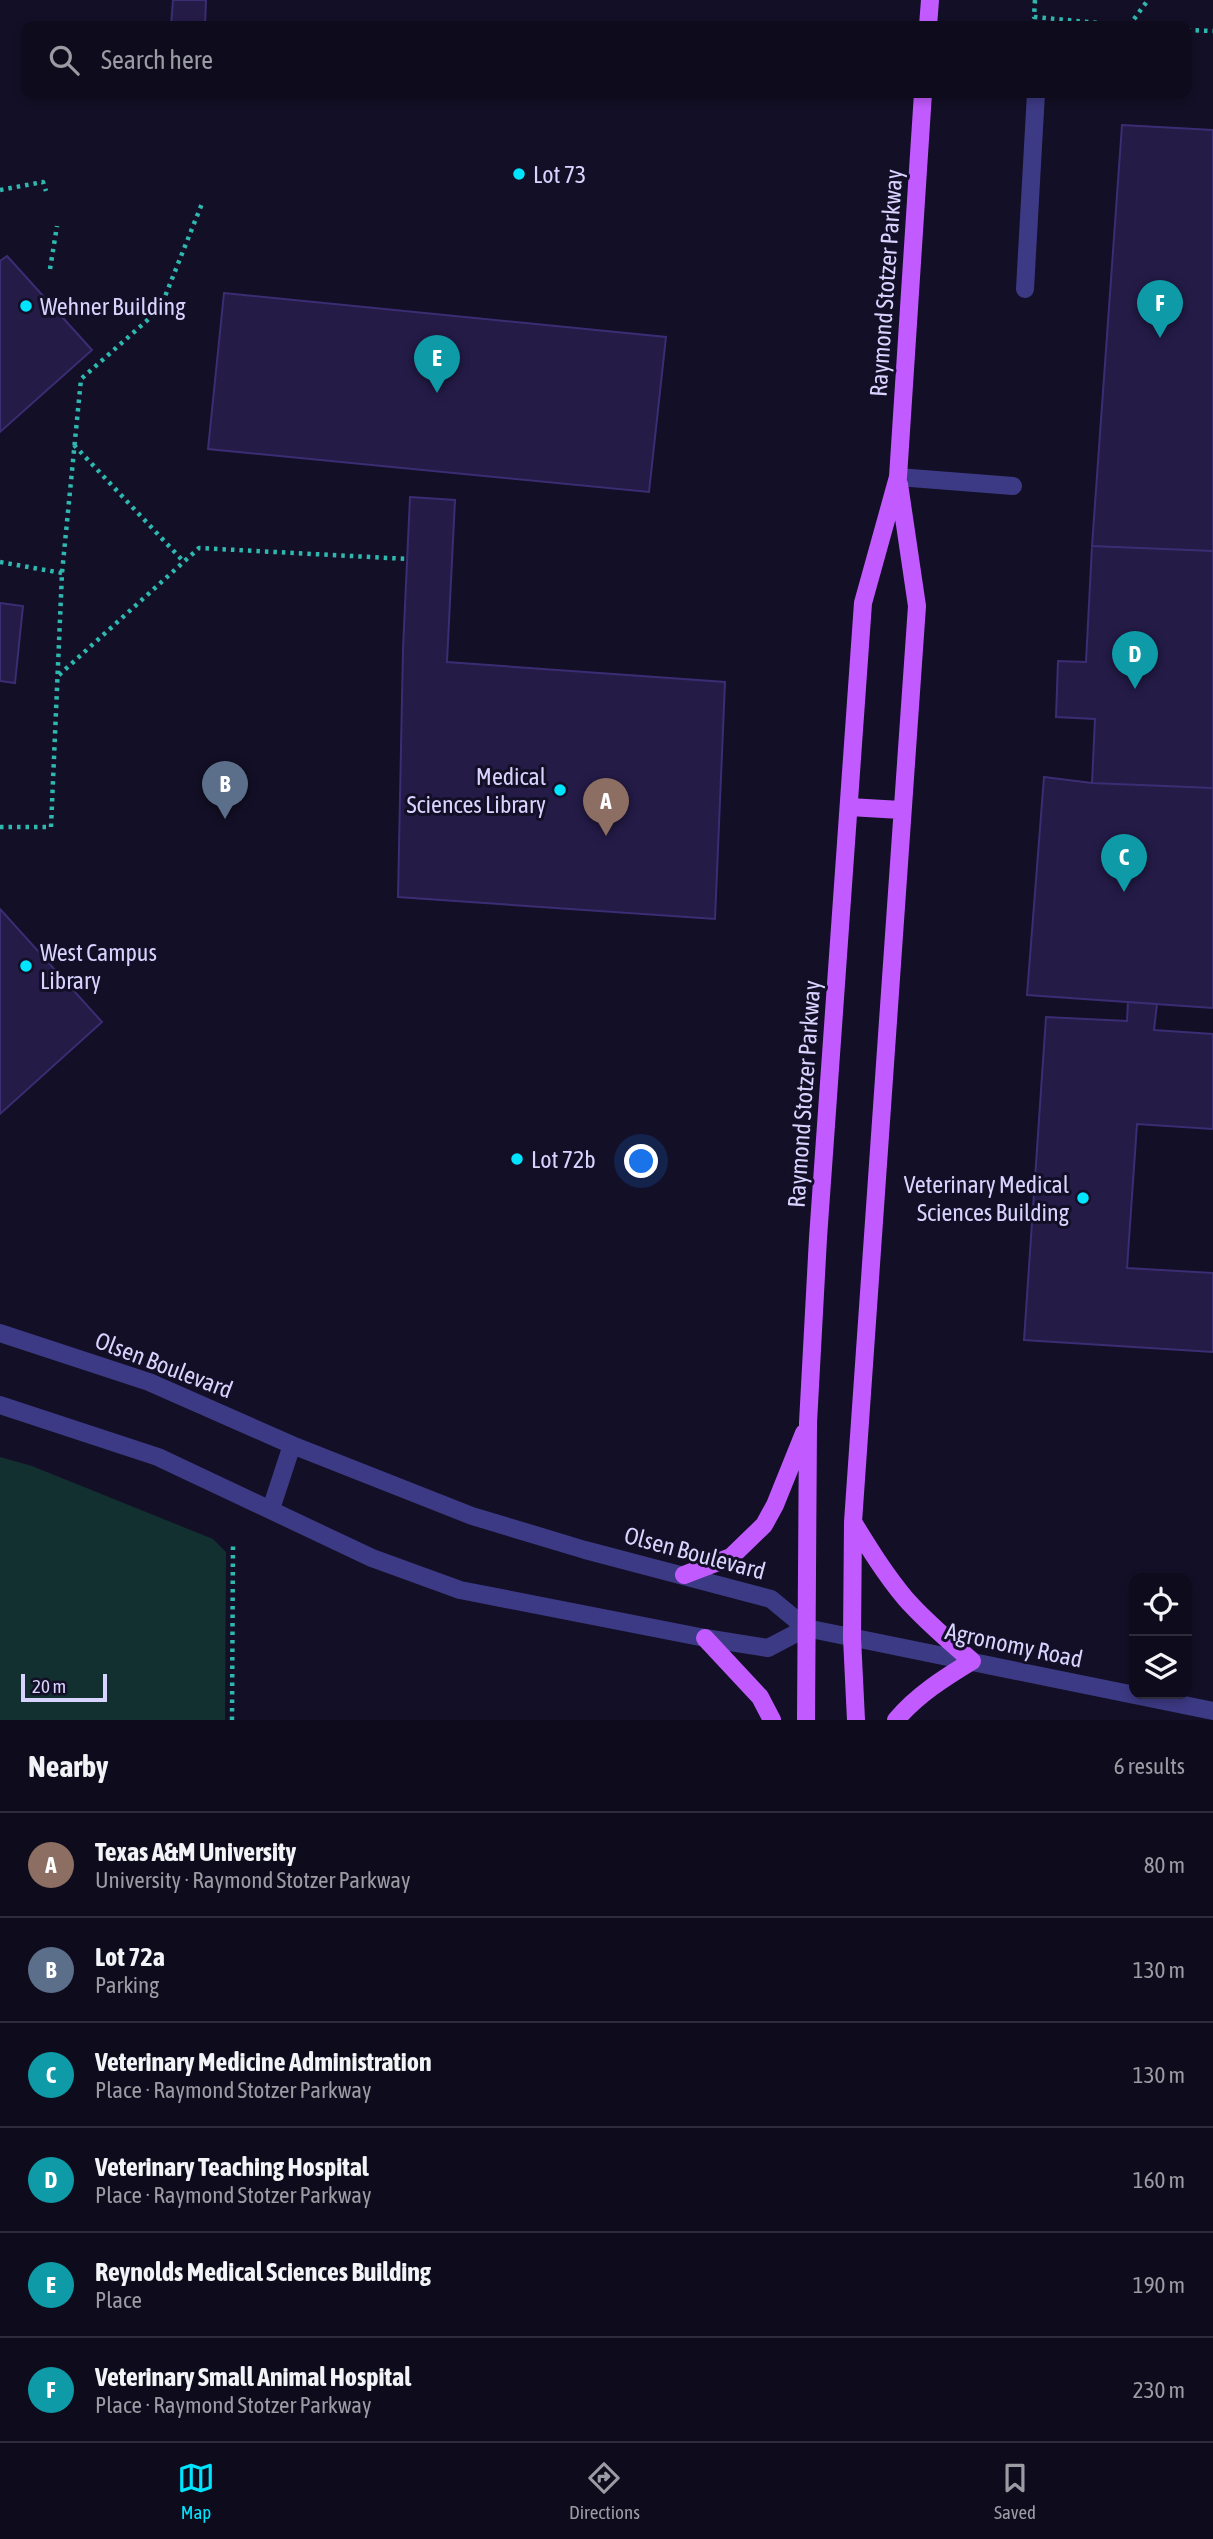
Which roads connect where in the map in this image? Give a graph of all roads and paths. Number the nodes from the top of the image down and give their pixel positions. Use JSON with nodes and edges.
{"nodes":[{"id":1,"x":930,"y":0,"type":"edge"},
{"id":2,"x":1035,"y":0,"type":"edge"},
{"id":3,"x":1148,"y":0,"type":"edge"},
{"id":4,"x":928,"y":21,"type":"edge"},
{"id":5,"x":1077,"y":21,"type":"edge"},
{"id":6,"x":1133,"y":21,"type":"edge"},
{"id":7,"x":1192,"y":30,"type":"edge"},
{"id":8,"x":1213,"y":32,"type":"edge"},
{"id":9,"x":923,"y":98,"type":"edge"},
{"id":10,"x":1036,"y":98,"type":"edge"},
{"id":11,"x":0,"y":190,"type":"edge"},
{"id":12,"x":46,"y":191,"type":"dead end"},
{"id":13,"x":203,"y":201,"type":"dead end"},
{"id":14,"x":57,"y":226,"type":"dead end"},
{"id":15,"x":50,"y":269,"type":"dead end"},
{"id":16,"x":1025,"y":289,"type":"dead end"},
{"id":17,"x":75,"y":445,"type":"junction"},
{"id":18,"x":898,"y":477,"type":"junction"},
{"id":19,"x":1013,"y":486,"type":"dead end"},
{"id":20,"x":408,"y":559,"type":"dead end"},
{"id":21,"x":0,"y":562,"type":"edge"},
{"id":22,"x":184,"y":562,"type":"junction"},
{"id":23,"x":62,"y":573,"type":"junction"},
{"id":24,"x":58,"y":676,"type":"junction"},
{"id":25,"x":849,"y":807,"type":"junction"},
{"id":26,"x":901,"y":810,"type":"junction"},
{"id":27,"x":0,"y":827,"type":"edge"},
{"id":28,"x":0,"y":1333,"type":"edge"},
{"id":29,"x":0,"y":1405,"type":"edge"},
{"id":30,"x":808,"y":1423,"type":"junction"},
{"id":31,"x":292,"y":1445,"type":"junction"},
{"id":32,"x":271,"y":1509,"type":"junction"},
{"id":33,"x":853,"y":1522,"type":"junction"},
{"id":34,"x":233,"y":1542,"type":"dead end"},
{"id":35,"x":684,"y":1575,"type":"junction"},
{"id":36,"x":806,"y":1628,"type":"junction"},
{"id":37,"x":705,"y":1638,"type":"junction"},
{"id":38,"x":852,"y":1638,"type":"junction"},
{"id":39,"x":972,"y":1661,"type":"junction"},
{"id":40,"x":1213,"y":1711,"type":"edge"},
{"id":41,"x":232,"y":1720,"type":"edge"},
{"id":42,"x":772,"y":1720,"type":"edge"},
{"id":43,"x":806,"y":1720,"type":"edge"},
{"id":44,"x":856,"y":1720,"type":"edge"},
{"id":45,"x":896,"y":1720,"type":"edge"}],
"edges":[{"from":1,"to":4,"type":"main road"},
{"from":2,"to":5,"type":"path"},
{"from":3,"to":6,"type":"path"},
{"from":7,"to":8,"type":"path"},
{"from":9,"to":18,"type":"main road","name":"Raymond Stotzer Parkway"},
{"from":10,"to":16,"type":"street"},
{"from":11,"to":12,"type":"path"},
{"from":13,"to":17,"type":"path"},
{"from":14,"to":15,"type":"path"},
{"from":17,"to":22,"type":"path"},
{"from":17,"to":23,"type":"path"},
{"from":18,"to":19,"type":"street"},
{"from":18,"to":25,"type":"main road","name":"Raymond Stotzer Parkway"},
{"from":18,"to":26,"type":"main road","name":"Raymond Stotzer Parkway"},
{"from":20,"to":22,"type":"path"},
{"from":21,"to":23,"type":"path"},
{"from":22,"to":24,"type":"path"},
{"from":23,"to":24,"type":"path"},
{"from":24,"to":27,"type":"path"},
{"from":25,"to":26,"type":"main road"},
{"from":25,"to":30,"type":"main road","name":"Raymond Stotzer Parkway"},
{"from":26,"to":33,"type":"main road","name":"Raymond Stotzer Parkway"},
{"from":28,"to":31,"type":"street","name":"Olsen Boulevard"},
{"from":29,"to":32,"type":"street"},
{"from":30,"to":35,"type":"main road"},
{"from":30,"to":36,"type":"main road","name":"Raymond Stotzer Parkway"},
{"from":31,"to":32,"type":"street"},
{"from":31,"to":35,"type":"street","name":"Olsen Boulevard"},
{"from":32,"to":37,"type":"street"},
{"from":33,"to":38,"type":"main road","name":"Raymond Stotzer Parkway"},
{"from":33,"to":39,"type":"main road"},
{"from":34,"to":41,"type":"path"},
{"from":35,"to":36,"type":"street","name":"Olsen Boulevard"},
{"from":36,"to":37,"type":"street"},
{"from":36,"to":38,"type":"street","name":"Agronomy Road"},
{"from":36,"to":43,"type":"main road","name":"Raymond Stotzer Parkway"},
{"from":37,"to":42,"type":"main road"},
{"from":38,"to":39,"type":"street","name":"Agronomy Road"},
{"from":38,"to":44,"type":"main road","name":"Raymond Stotzer Parkway"},
{"from":39,"to":40,"type":"street","name":"Agronomy Road"},
{"from":39,"to":45,"type":"main road"}]}
